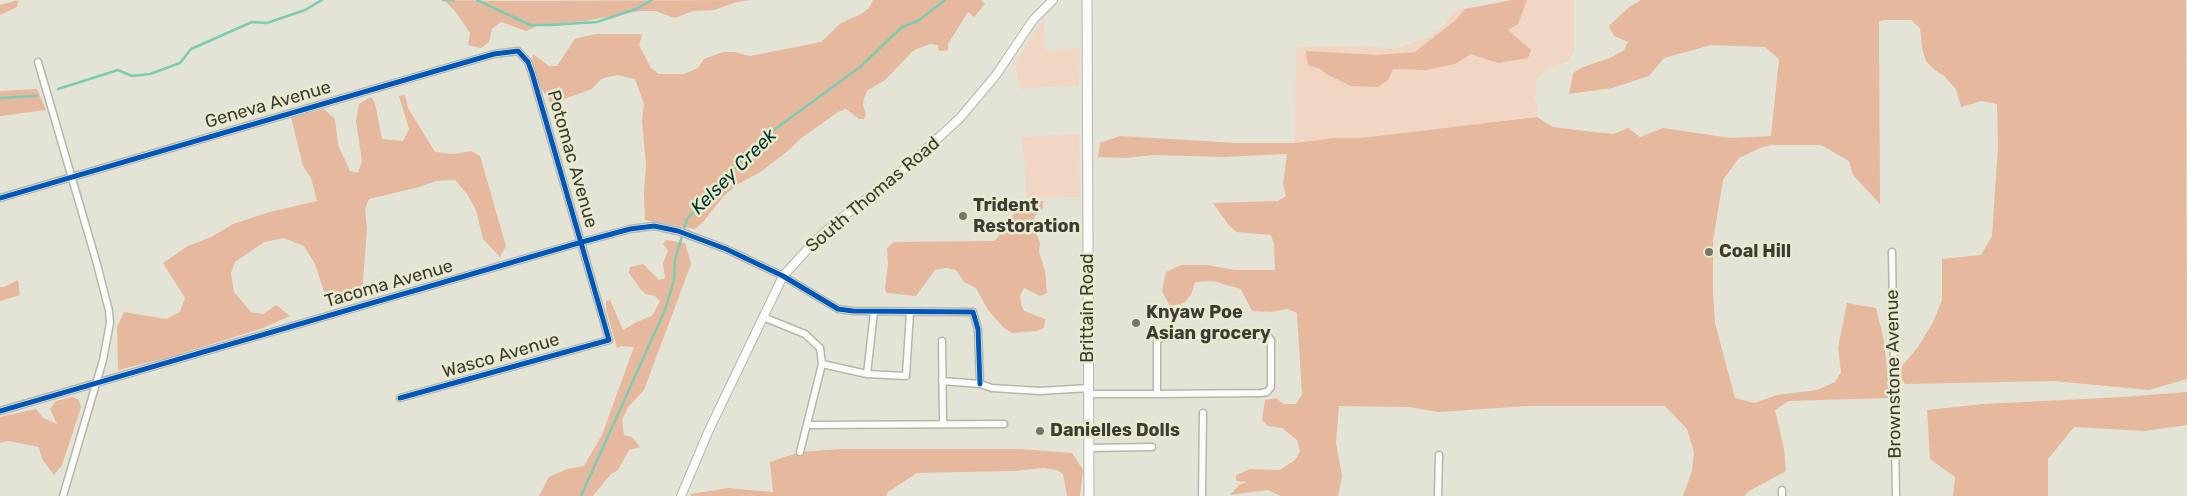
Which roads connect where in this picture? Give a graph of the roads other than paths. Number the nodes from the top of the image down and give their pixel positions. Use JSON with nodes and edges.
{"nodes":[{"id":1,"x":1053,"y":0,"type":"edge"},
{"id":2,"x":1087,"y":0,"type":"edge"},
{"id":3,"x":38,"y":62,"type":"dead end"},
{"id":4,"x":532,"y":74,"type":"joint"},
{"id":5,"x":72,"y":177,"type":"junction"},
{"id":6,"x":0,"y":198,"type":"edge"},
{"id":7,"x":582,"y":242,"type":"junction"},
{"id":8,"x":1892,"y":252,"type":"dead end"},
{"id":9,"x":783,"y":276,"type":"junction"},
{"id":10,"x":874,"y":312,"type":"junction"},
{"id":11,"x":910,"y":312,"type":"junction"},
{"id":12,"x":763,"y":317,"type":"junction"},
{"id":13,"x":609,"y":340,"type":"joint"},
{"id":14,"x":942,"y":342,"type":"dead end"},
{"id":15,"x":822,"y":364,"type":"junction"},
{"id":16,"x":867,"y":374,"type":"junction"},
{"id":17,"x":942,"y":381,"type":"junction"},
{"id":18,"x":94,"y":384,"type":"junction"},
{"id":19,"x":980,"y":384,"type":"junction"},
{"id":20,"x":1089,"y":391,"type":"junction"},
{"id":21,"x":1158,"y":394,"type":"junction"},
{"id":22,"x":400,"y":398,"type":"dead end"},
{"id":23,"x":0,"y":411,"type":"edge"},
{"id":24,"x":1203,"y":413,"type":"dead end"},
{"id":25,"x":943,"y":423,"type":"junction"},
{"id":26,"x":1004,"y":424,"type":"dead end"},
{"id":27,"x":807,"y":425,"type":"junction"},
{"id":28,"x":1152,"y":447,"type":"dead end"},
{"id":29,"x":1090,"y":448,"type":"junction"},
{"id":30,"x":800,"y":452,"type":"dead end"},
{"id":31,"x":1439,"y":455,"type":"dead end"},
{"id":32,"x":63,"y":496,"type":"edge"},
{"id":33,"x":681,"y":496,"type":"edge"},
{"id":34,"x":1089,"y":496,"type":"edge"},
{"id":35,"x":1202,"y":496,"type":"edge"},
{"id":36,"x":1438,"y":496,"type":"edge"},
{"id":37,"x":1896,"y":496,"type":"edge"}],
"edges":[{"from":1,"to":9,"type":"street","name":"South Thomas Road"},
{"from":2,"to":20,"type":"main road","name":"Brittain Road"},
{"from":3,"to":5,"type":"street"},
{"from":4,"to":5,"type":"street","name":"Geneva Avenue"},
{"from":4,"to":7,"type":"street","name":"Potomac Avenue"},
{"from":5,"to":6,"type":"street","name":"Geneva Avenue"},
{"from":5,"to":18,"type":"street"},
{"from":7,"to":9,"type":"street","name":"Tacoma Avenue"},
{"from":7,"to":13,"type":"street","name":"Potomac Avenue"},
{"from":7,"to":18,"type":"street","name":"Tacoma Avenue"},
{"from":8,"to":37,"type":"street","name":"Brownstone Avenue"},
{"from":9,"to":10,"type":"street","name":"Tacoma Avenue"},
{"from":9,"to":12,"type":"street","name":"South Thomas Road"},
{"from":10,"to":11,"type":"street","name":"Tacoma Avenue"},
{"from":10,"to":16,"type":"street"},
{"from":11,"to":16,"type":"street"},
{"from":11,"to":19,"type":"street","name":"Tacoma Avenue"},
{"from":12,"to":15,"type":"street"},
{"from":12,"to":33,"type":"street","name":"South Thomas Road"},
{"from":13,"to":22,"type":"street","name":"Wasco Avenue"},
{"from":14,"to":17,"type":"street"},
{"from":15,"to":16,"type":"street"},
{"from":15,"to":27,"type":"street"},
{"from":17,"to":19,"type":"street"},
{"from":17,"to":25,"type":"street"},
{"from":18,"to":23,"type":"street","name":"Tacoma Avenue"},
{"from":18,"to":32,"type":"street"},
{"from":19,"to":20,"type":"street"},
{"from":20,"to":21,"type":"street"},
{"from":20,"to":29,"type":"main road","name":"Brittain Road"},
{"from":21,"to":21,"type":"street"},
{"from":24,"to":35,"type":"street"},
{"from":25,"to":26,"type":"street"},
{"from":25,"to":27,"type":"street"},
{"from":27,"to":30,"type":"street"},
{"from":28,"to":29,"type":"street"},
{"from":29,"to":34,"type":"main road","name":"Brittain Road"},
{"from":31,"to":36,"type":"street"}]}
